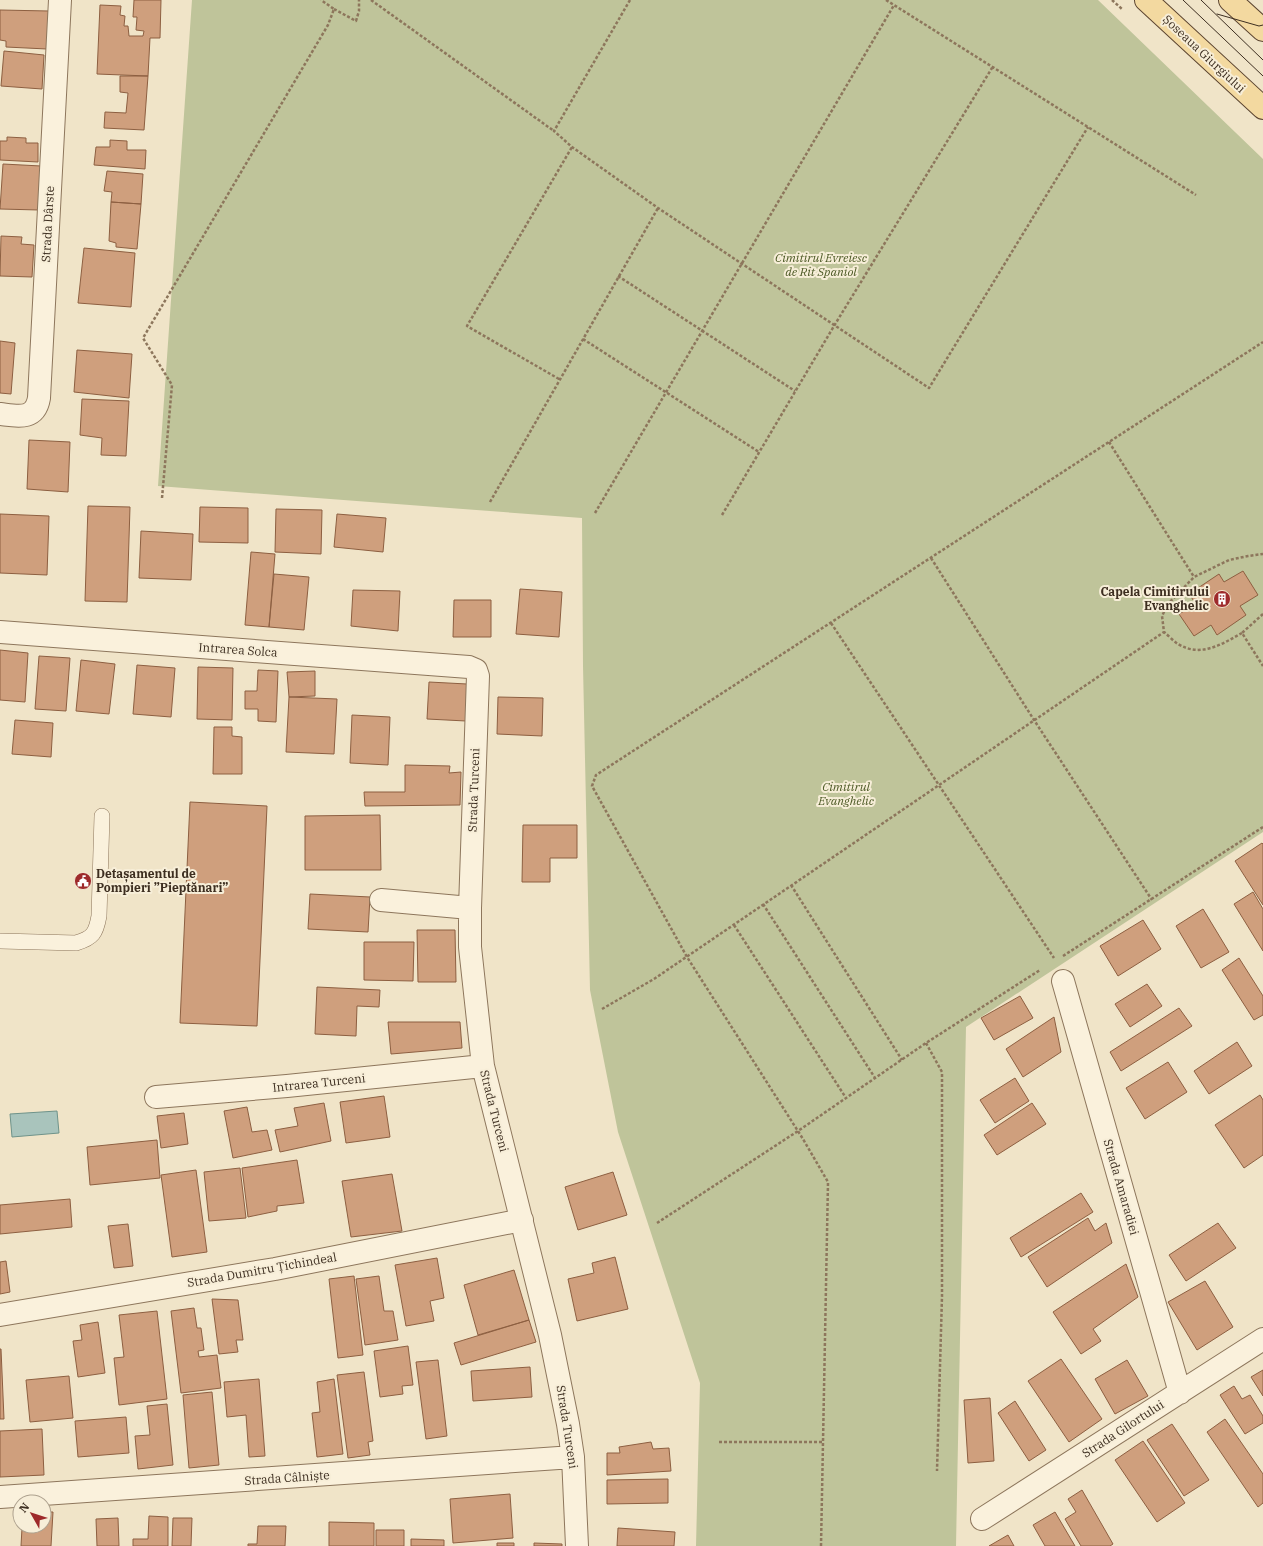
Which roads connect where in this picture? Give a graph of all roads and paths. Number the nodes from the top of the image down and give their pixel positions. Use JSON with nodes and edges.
{"nodes":[{"id":1,"x":60,"y":0,"type":"edge"},
{"id":2,"x":321,"y":0,"type":"edge"},
{"id":3,"x":359,"y":0,"type":"edge"},
{"id":4,"x":371,"y":0,"type":"edge"},
{"id":5,"x":630,"y":0,"type":"edge"},
{"id":6,"x":886,"y":0,"type":"edge"},
{"id":7,"x":1146,"y":0,"type":"edge"},
{"id":8,"x":1230,"y":0,"type":"edge"},
{"id":9,"x":894,"y":5,"type":"junction"},
{"id":10,"x":334,"y":9,"type":"junction"},
{"id":11,"x":1262,"y":27,"type":"edge"},
{"id":12,"x":992,"y":68,"type":"junction"},
{"id":13,"x":1263,"y":108,"type":"edge"},
{"id":14,"x":1088,"y":127,"type":"junction"},
{"id":15,"x":554,"y":131,"type":"junction"},
{"id":16,"x":572,"y":147,"type":"junction"},
{"id":17,"x":1196,"y":195,"type":"dead end"},
{"id":18,"x":658,"y":208,"type":"junction"},
{"id":19,"x":741,"y":263,"type":"junction"},
{"id":20,"x":618,"y":276,"type":"junction"},
{"id":21,"x":834,"y":326,"type":"junction"},
{"id":22,"x":702,"y":331,"type":"junction"},
{"id":23,"x":583,"y":339,"type":"junction"},
{"id":24,"x":1263,"y":342,"type":"edge"},
{"id":25,"x":559,"y":379,"type":"junction"},
{"id":26,"x":795,"y":391,"type":"junction"},
{"id":27,"x":666,"y":393,"type":"junction"},
{"id":28,"x":0,"y":414,"type":"edge"},
{"id":29,"x":1109,"y":442,"type":"junction"},
{"id":30,"x":759,"y":452,"type":"junction"},
{"id":31,"x":162,"y":498,"type":"dead end"},
{"id":32,"x":490,"y":502,"type":"dead end"},
{"id":33,"x":595,"y":513,"type":"dead end"},
{"id":34,"x":722,"y":515,"type":"dead end"},
{"id":35,"x":1263,"y":554,"type":"edge"},
{"id":36,"x":930,"y":558,"type":"junction"},
{"id":37,"x":1194,"y":577,"type":"junction"},
{"id":38,"x":1263,"y":614,"type":"edge"},
{"id":39,"x":831,"y":622,"type":"junction"},
{"id":40,"x":0,"y":632,"type":"edge"},
{"id":41,"x":1164,"y":632,"type":"junction"},
{"id":42,"x":1242,"y":633,"type":"junction"},
{"id":43,"x":1263,"y":666,"type":"edge"},
{"id":44,"x":476,"y":670,"type":"joint"},
{"id":45,"x":1034,"y":720,"type":"junction"},
{"id":46,"x":939,"y":784,"type":"junction"},
{"id":47,"x":102,"y":816,"type":"dead end"},
{"id":48,"x":1263,"y":827,"type":"edge"},
{"id":49,"x":792,"y":885,"type":"junction"},
{"id":50,"x":381,"y":900,"type":"dead end"},
{"id":51,"x":1152,"y":900,"type":"junction"},
{"id":52,"x":763,"y":904,"type":"junction"},
{"id":53,"x":470,"y":908,"type":"junction"},
{"id":54,"x":734,"y":925,"type":"junction"},
{"id":55,"x":0,"y":941,"type":"edge"},
{"id":56,"x":1062,"y":956,"type":"dead end"},
{"id":57,"x":687,"y":957,"type":"junction"},
{"id":58,"x":1056,"y":960,"type":"dead end"},
{"id":59,"x":1043,"y":968,"type":"dead end"},
{"id":60,"x":1062,"y":981,"type":"dead end"},
{"id":61,"x":602,"y":1009,"type":"dead end"},
{"id":62,"x":926,"y":1043,"type":"junction"},
{"id":63,"x":902,"y":1060,"type":"junction"},
{"id":64,"x":483,"y":1066,"type":"junction"},
{"id":65,"x":875,"y":1078,"type":"junction"},
{"id":66,"x":156,"y":1097,"type":"dead end"},
{"id":67,"x":846,"y":1098,"type":"junction"},
{"id":68,"x":798,"y":1131,"type":"junction"},
{"id":69,"x":522,"y":1220,"type":"junction"},
{"id":70,"x":657,"y":1223,"type":"dead end"},
{"id":71,"x":0,"y":1315,"type":"edge"},
{"id":72,"x":1263,"y":1339,"type":"edge"},
{"id":73,"x":1180,"y":1393,"type":"junction"},
{"id":74,"x":719,"y":1442,"type":"dead end"},
{"id":75,"x":823,"y":1442,"type":"junction"},
{"id":76,"x":573,"y":1457,"type":"junction"},
{"id":77,"x":937,"y":1471,"type":"dead end"},
{"id":78,"x":0,"y":1498,"type":"edge"},
{"id":79,"x":982,"y":1519,"type":"dead end"},
{"id":80,"x":577,"y":1546,"type":"edge"},
{"id":81,"x":821,"y":1546,"type":"edge"}],
"edges":[{"from":1,"to":28,"type":"street","name":"Strada Dârste"},
{"from":2,"to":10,"type":"path"},
{"from":3,"to":10,"type":"path"},
{"from":4,"to":15,"type":"path"},
{"from":5,"to":15,"type":"path"},
{"from":6,"to":9,"type":"path"},
{"from":7,"to":13,"type":"main road","name":"Șoseaua Giurgiului"},
{"from":8,"to":11,"type":"main road"},
{"from":9,"to":12,"type":"path"},
{"from":9,"to":19,"type":"path"},
{"from":10,"to":31,"type":"path"},
{"from":12,"to":14,"type":"path"},
{"from":12,"to":21,"type":"path"},
{"from":14,"to":17,"type":"path"},
{"from":14,"to":21,"type":"path"},
{"from":15,"to":16,"type":"path"},
{"from":16,"to":18,"type":"path"},
{"from":16,"to":25,"type":"path"},
{"from":18,"to":19,"type":"path"},
{"from":18,"to":20,"type":"path"},
{"from":19,"to":21,"type":"path"},
{"from":19,"to":22,"type":"path"},
{"from":20,"to":22,"type":"path"},
{"from":20,"to":23,"type":"path"},
{"from":21,"to":26,"type":"path"},
{"from":22,"to":26,"type":"path"},
{"from":22,"to":27,"type":"path"},
{"from":23,"to":25,"type":"path"},
{"from":23,"to":27,"type":"path"},
{"from":24,"to":29,"type":"path"},
{"from":25,"to":32,"type":"path"},
{"from":26,"to":30,"type":"path"},
{"from":27,"to":30,"type":"path"},
{"from":27,"to":33,"type":"path"},
{"from":29,"to":36,"type":"path"},
{"from":29,"to":37,"type":"path"},
{"from":30,"to":34,"type":"path"},
{"from":35,"to":37,"type":"path"},
{"from":36,"to":39,"type":"path"},
{"from":36,"to":45,"type":"path"},
{"from":37,"to":41,"type":"path"},
{"from":38,"to":42,"type":"path"},
{"from":39,"to":46,"type":"path"},
{"from":39,"to":57,"type":"path"},
{"from":40,"to":44,"type":"street","name":"Intrarea Solca"},
{"from":41,"to":42,"type":"path"},
{"from":41,"to":45,"type":"path"},
{"from":42,"to":43,"type":"path"},
{"from":44,"to":53,"type":"street","name":"Strada Turceni"},
{"from":45,"to":46,"type":"path"},
{"from":45,"to":51,"type":"path"},
{"from":46,"to":49,"type":"path"},
{"from":46,"to":58,"type":"path"},
{"from":47,"to":55,"type":"lane"},
{"from":48,"to":51,"type":"path"},
{"from":49,"to":52,"type":"path"},
{"from":49,"to":63,"type":"path"},
{"from":50,"to":53,"type":"street"},
{"from":51,"to":56,"type":"path"},
{"from":52,"to":54,"type":"path"},
{"from":52,"to":65,"type":"path"},
{"from":53,"to":64,"type":"street","name":"Strada Turceni"},
{"from":54,"to":57,"type":"path"},
{"from":54,"to":67,"type":"path"},
{"from":57,"to":61,"type":"path"},
{"from":57,"to":68,"type":"path"},
{"from":59,"to":62,"type":"path"},
{"from":60,"to":73,"type":"street","name":"Strada Amaradiei"},
{"from":62,"to":63,"type":"path"},
{"from":62,"to":77,"type":"path"},
{"from":63,"to":65,"type":"path"},
{"from":64,"to":66,"type":"street","name":"Intrarea Turceni"},
{"from":64,"to":69,"type":"street","name":"Strada Turceni"},
{"from":65,"to":67,"type":"path"},
{"from":67,"to":68,"type":"path"},
{"from":68,"to":70,"type":"path"},
{"from":68,"to":75,"type":"path"},
{"from":69,"to":71,"type":"street","name":"Strada Dumitru Țichindeal"},
{"from":69,"to":76,"type":"street","name":"Strada Turceni"},
{"from":72,"to":73,"type":"street","name":"Strada Gilortului"},
{"from":73,"to":79,"type":"street","name":"Strada Gilortului"},
{"from":74,"to":75,"type":"path"},
{"from":75,"to":81,"type":"path"},
{"from":76,"to":78,"type":"street","name":"Strada Câlniște"},
{"from":76,"to":80,"type":"street","name":"Strada Turceni"}]}
